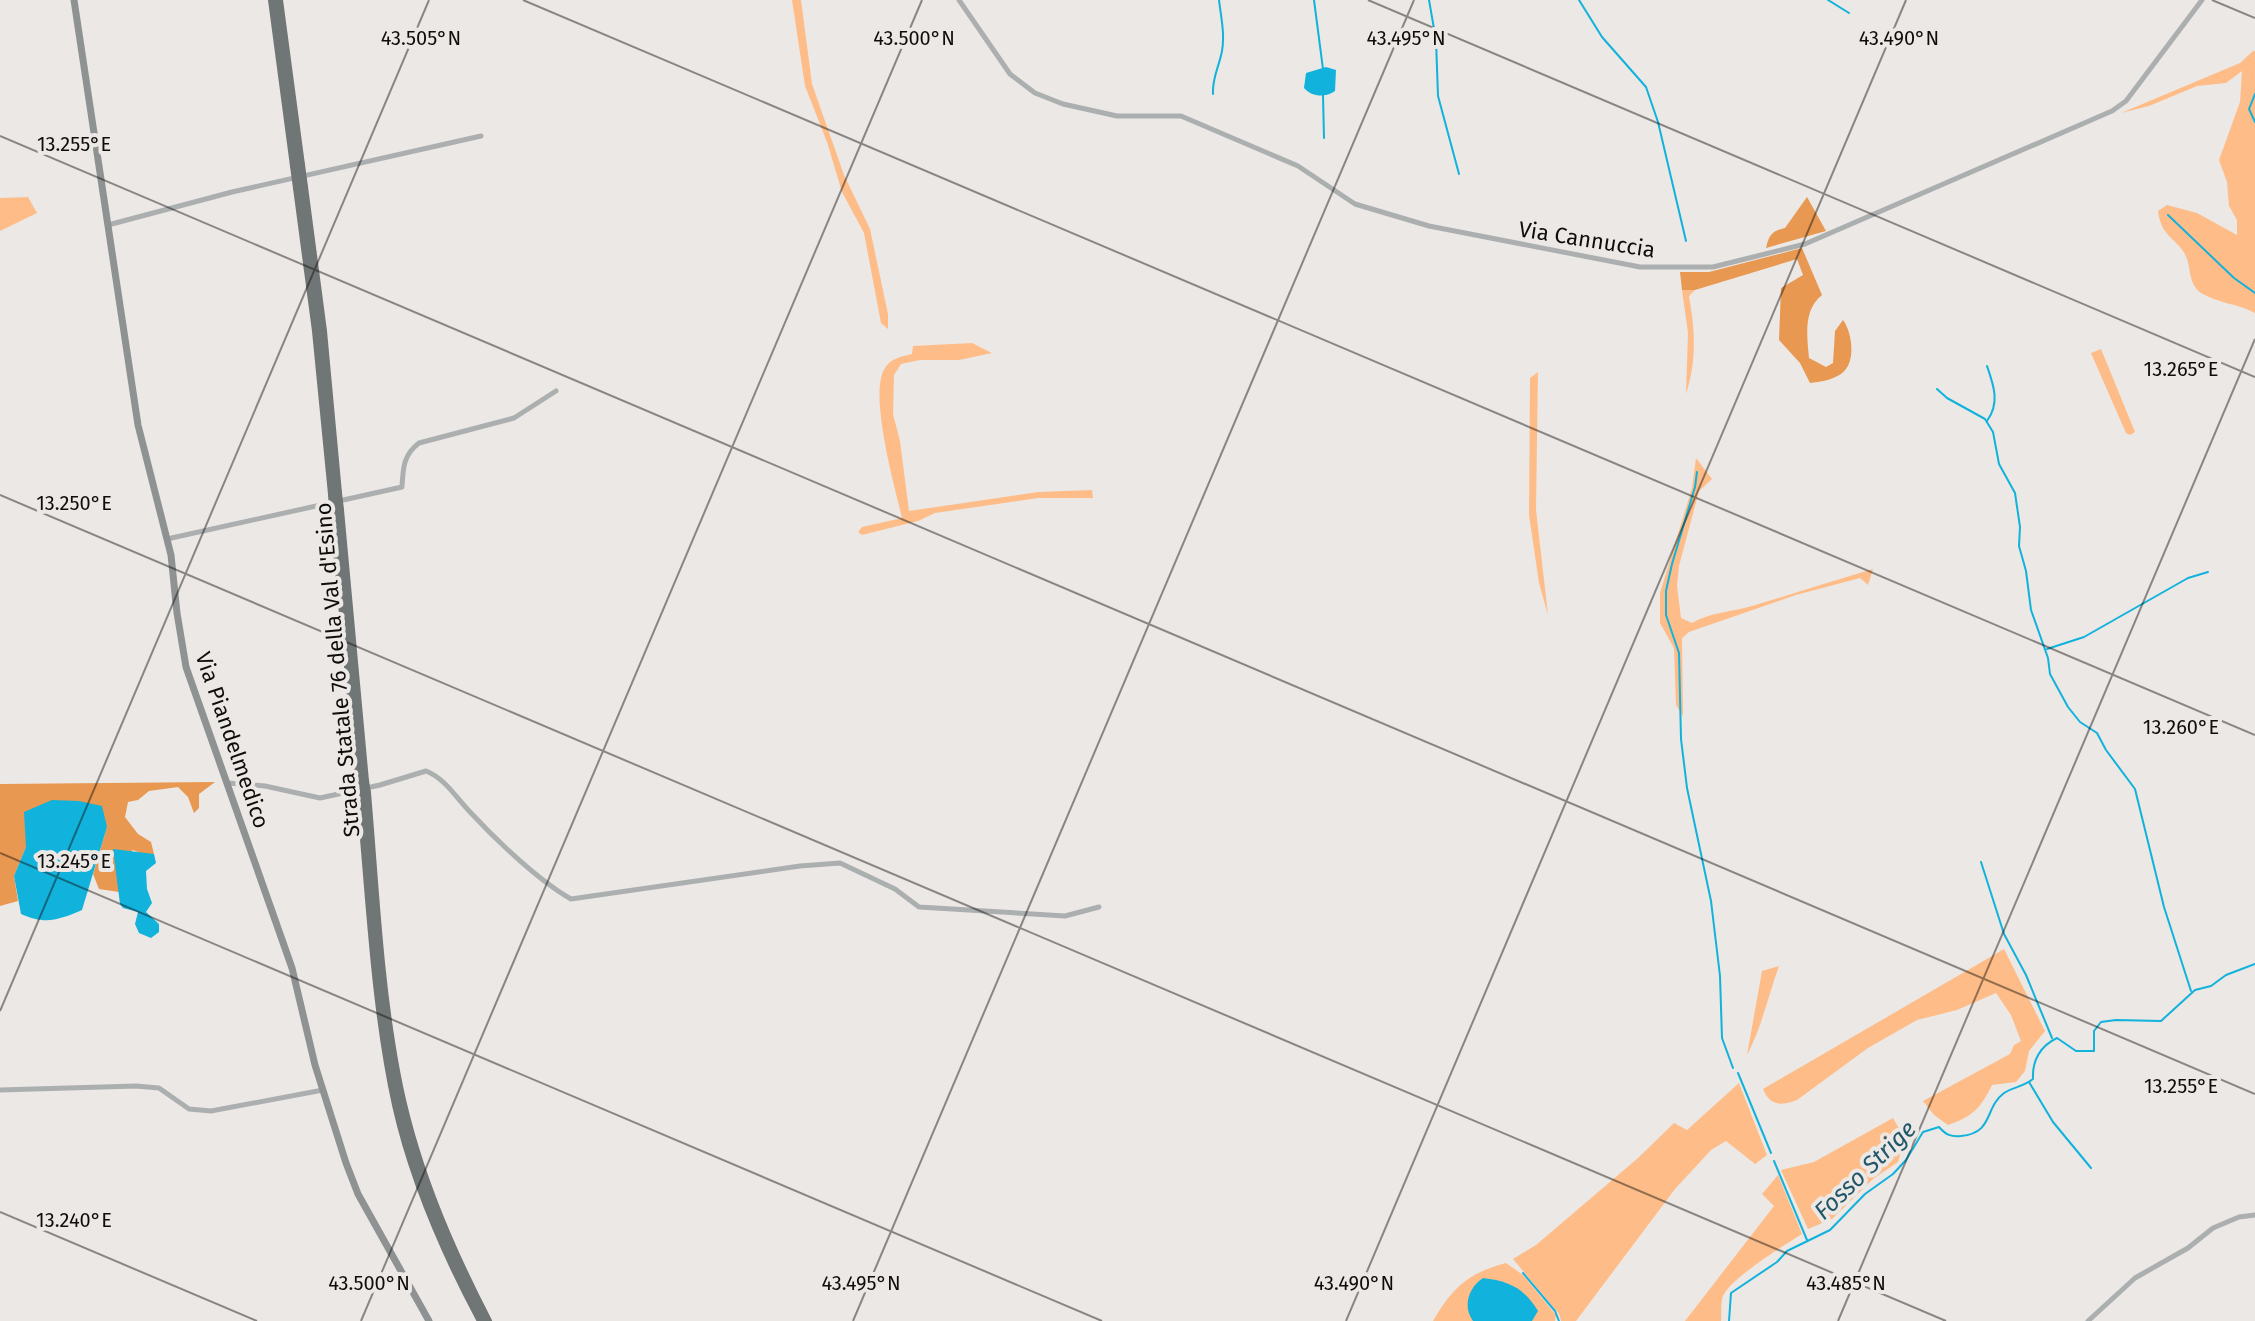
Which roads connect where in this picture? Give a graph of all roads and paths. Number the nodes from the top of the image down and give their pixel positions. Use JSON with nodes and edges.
{"nodes":[{"id":1,"x":74,"y":0,"type":"edge"},
{"id":2,"x":272,"y":0,"type":"edge"},
{"id":3,"x":279,"y":0,"type":"edge"},
{"id":4,"x":959,"y":0,"type":"edge"},
{"id":5,"x":2202,"y":0,"type":"edge"},
{"id":6,"x":481,"y":136,"type":"dead end"},
{"id":7,"x":298,"y":166,"type":"junction"},
{"id":8,"x":108,"y":225,"type":"junction"},
{"id":9,"x":556,"y":391,"type":"dead end"},
{"id":10,"x":167,"y":539,"type":"junction"},
{"id":11,"x":228,"y":783,"type":"junction"},
{"id":12,"x":363,"y":794,"type":"junction"},
{"id":13,"x":1099,"y":907,"type":"dead end"},
{"id":14,"x":0,"y":1090,"type":"edge"},
{"id":15,"x":323,"y":1090,"type":"junction"},
{"id":16,"x":2255,"y":1215,"type":"edge"},
{"id":17,"x":429,"y":1321,"type":"edge"},
{"id":18,"x":481,"y":1321,"type":"edge"},
{"id":19,"x":488,"y":1321,"type":"edge"},
{"id":20,"x":2088,"y":1321,"type":"edge"}],
"edges":[{"from":1,"to":8,"type":"main road","name":"Via Piandelmedico"},
{"from":2,"to":7,"type":"highway","name":"Strada Statale 76 della Val d'Esino"},
{"from":3,"to":7,"type":"highway","name":"Strada Statale 76 della Val d'Esino"},
{"from":4,"to":5,"type":"street","name":"Via Cannuccia"},
{"from":6,"to":8,"type":"street"},
{"from":7,"to":12,"type":"highway","name":"Strada Statale 76 della Val d'Esino","bridge":true},
{"from":8,"to":10,"type":"main road","name":"Via Piandelmedico"},
{"from":9,"to":10,"type":"street"},
{"from":10,"to":11,"type":"main road","name":"Via Piandelmedico"},
{"from":11,"to":13,"type":"street"},
{"from":11,"to":15,"type":"main road","name":"Via Piandelmedico"},
{"from":12,"to":18,"type":"highway","name":"Strada Statale 76 della Val d'Esino"},
{"from":12,"to":19,"type":"highway","name":"Strada Statale 76 della Val d'Esino"},
{"from":14,"to":15,"type":"street"},
{"from":15,"to":17,"type":"main road","name":"Via Piandelmedico"},
{"from":16,"to":20,"type":"street"}]}
